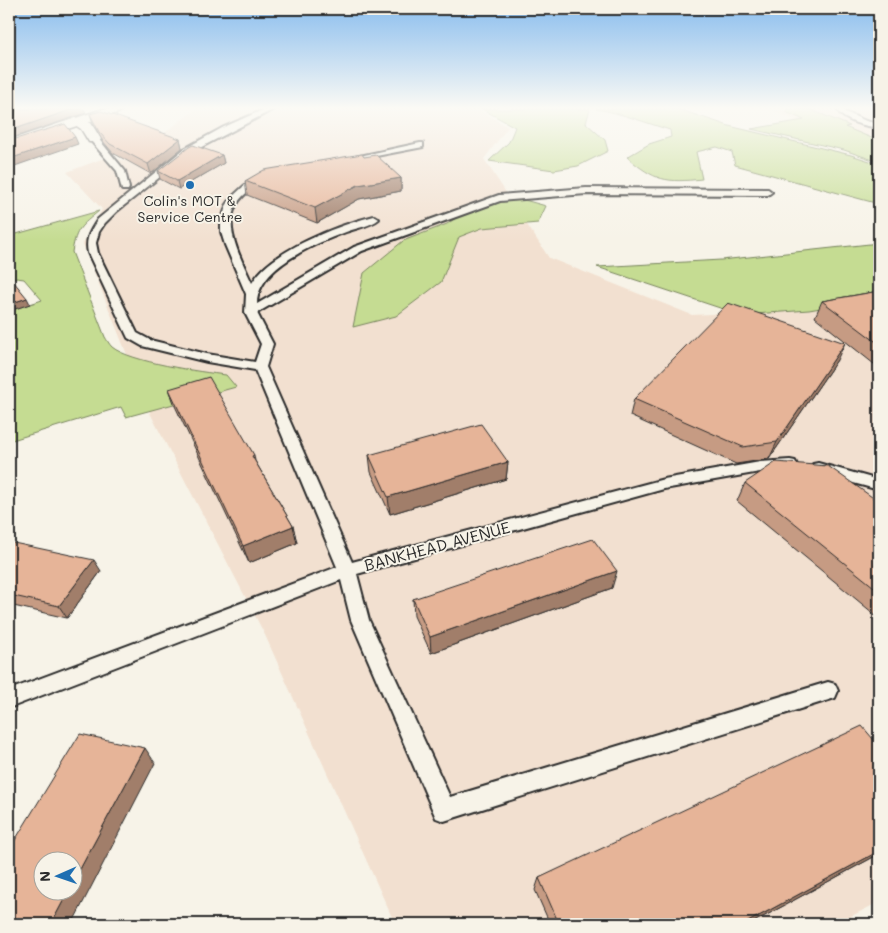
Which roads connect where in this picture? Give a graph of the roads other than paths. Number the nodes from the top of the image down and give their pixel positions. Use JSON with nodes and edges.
{"nodes":[{"id":1,"x":105,"y":153,"type":"edge"},
{"id":2,"x":185,"y":153,"type":"edge"},
{"id":3,"x":381,"y":153,"type":"edge"},
{"id":4,"x":332,"y":162,"type":"edge"},
{"id":5,"x":276,"y":175,"type":"edge"},
{"id":6,"x":125,"y":188,"type":"dead end"},
{"id":7,"x":768,"y":192,"type":"dead end"},
{"id":8,"x":374,"y":219,"type":"dead end"},
{"id":9,"x":252,"y":294,"type":"junction"},
{"id":10,"x":251,"y":312,"type":"junction"},
{"id":11,"x":260,"y":367,"type":"junction"},
{"id":12,"x":879,"y":485,"type":"edge"},
{"id":13,"x":347,"y":570,"type":"junction"},
{"id":14,"x":828,"y":691,"type":"dead end"},
{"id":15,"x":9,"y":699,"type":"edge"}],
"edges":[{"from":1,"to":6,"type":"lane"},
{"from":2,"to":11,"type":"lane"},
{"from":3,"to":4,"type":"lane"},
{"from":5,"to":9,"type":"lane"},
{"from":7,"to":10,"type":"lane"},
{"from":8,"to":9,"type":"lane"},
{"from":9,"to":10,"type":"lane"},
{"from":10,"to":11,"type":"lane"},
{"from":11,"to":13,"type":"lane"},
{"from":12,"to":13,"type":"lane","name":"BANKHEAD AVENUE"},
{"from":13,"to":14,"type":"lane"},
{"from":13,"to":15,"type":"lane","name":"BANKHEAD AVENUE"}]}
